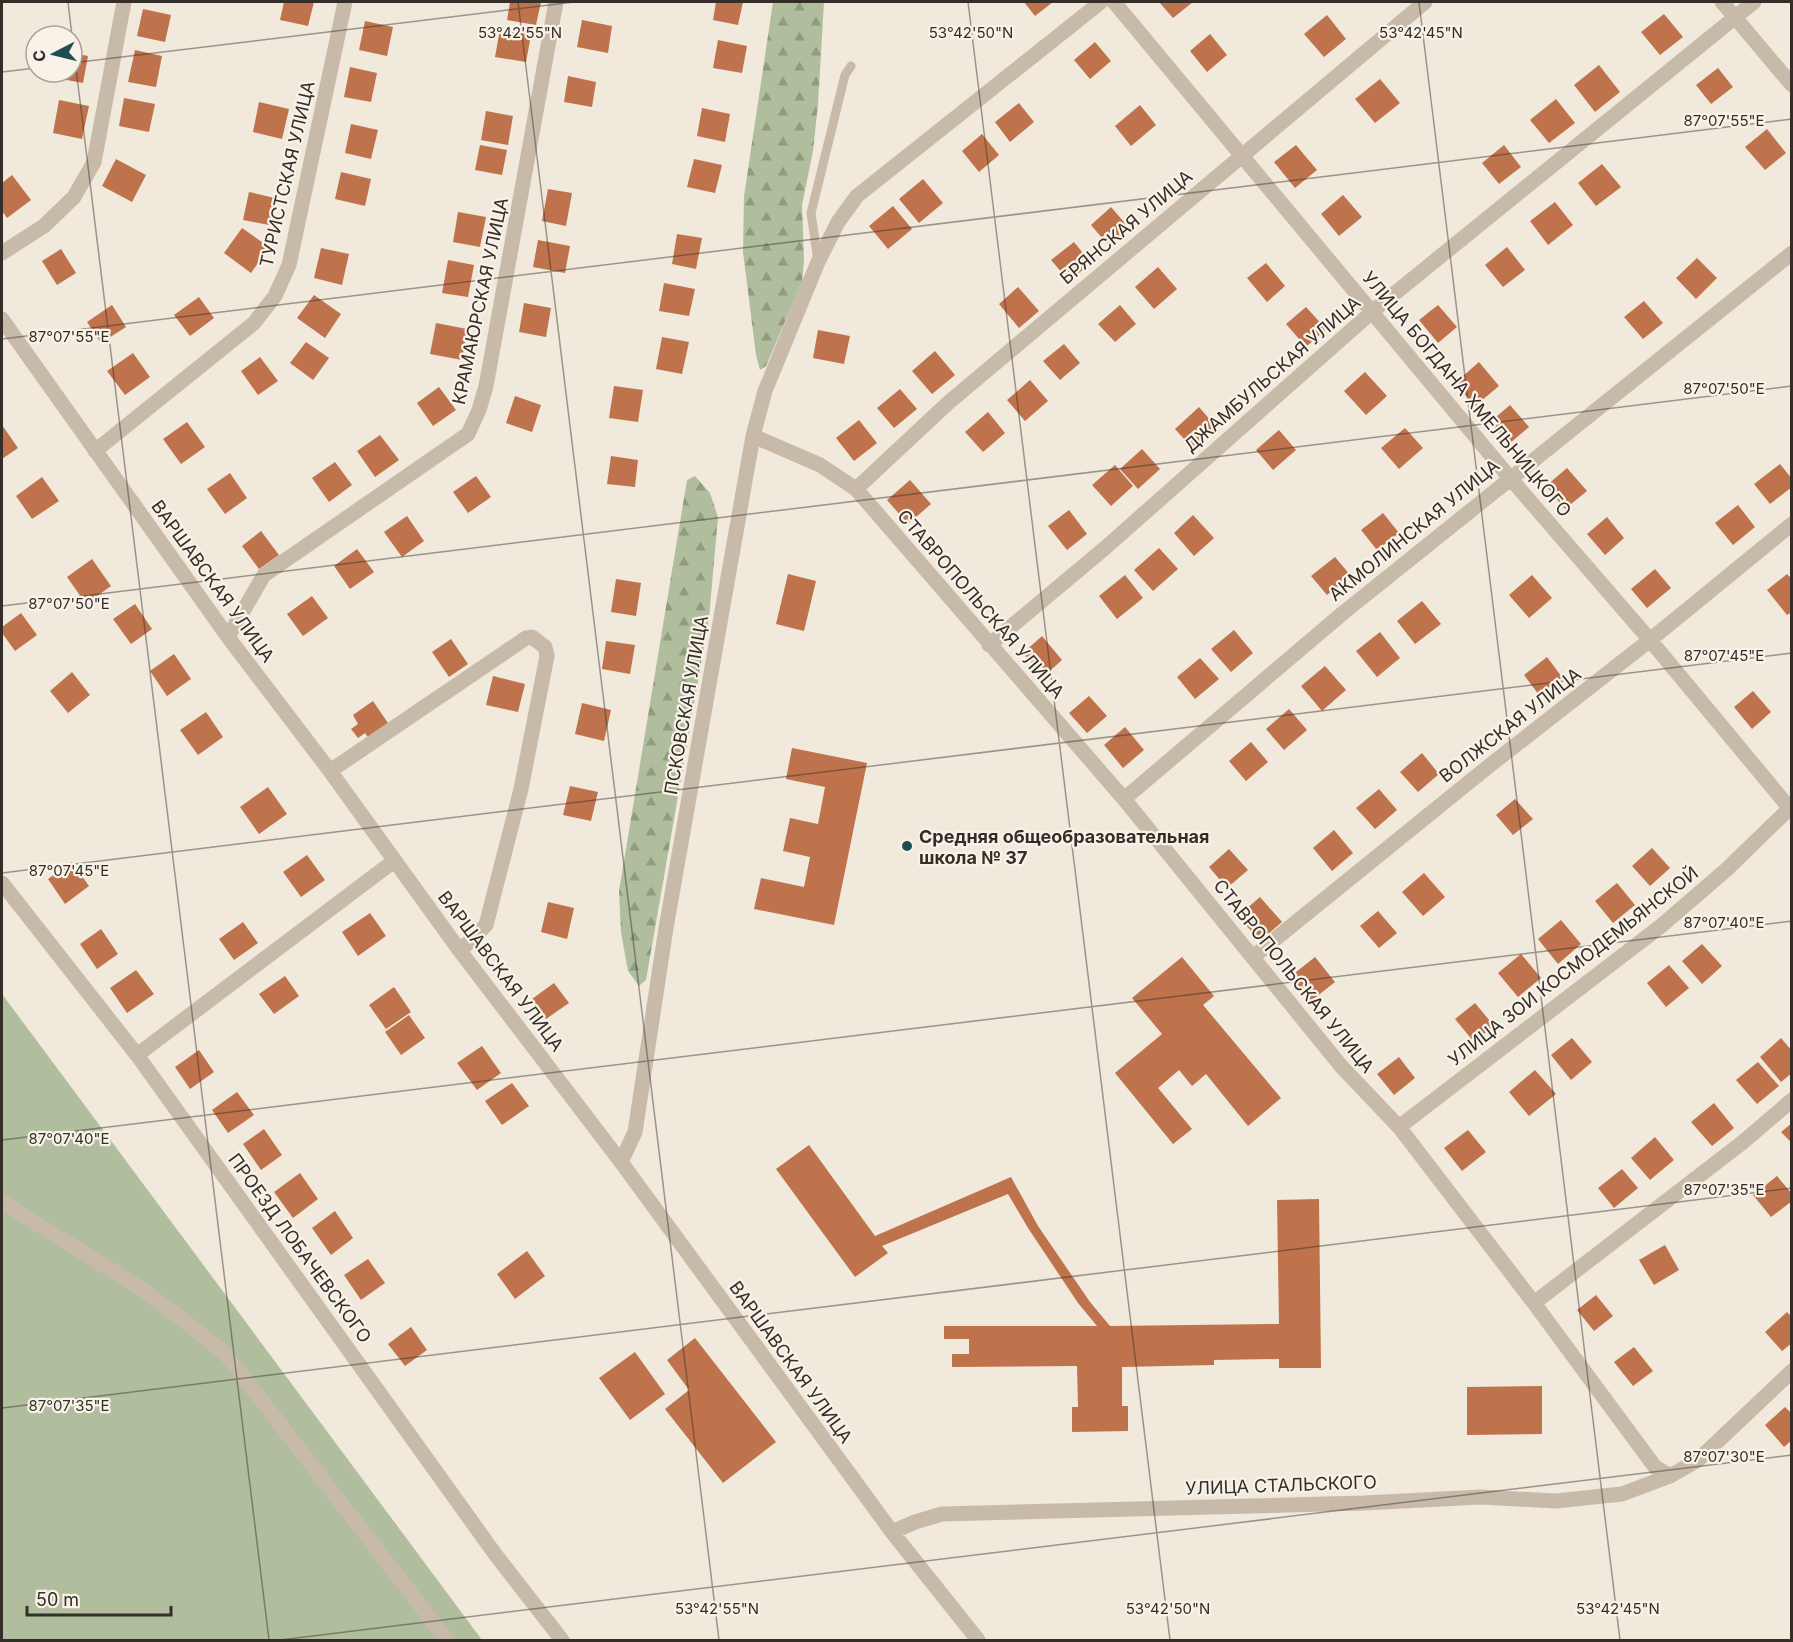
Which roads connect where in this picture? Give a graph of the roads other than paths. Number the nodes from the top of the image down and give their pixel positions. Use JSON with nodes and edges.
{"nodes":[{"id":1,"x":124,"y":2,"type":"edge"},
{"id":2,"x":345,"y":2,"type":"edge"},
{"id":3,"x":556,"y":2,"type":"edge"},
{"id":4,"x":1101,"y":2,"type":"edge"},
{"id":5,"x":1114,"y":2,"type":"edge"},
{"id":6,"x":1425,"y":2,"type":"edge"},
{"id":7,"x":1722,"y":2,"type":"edge"},
{"id":8,"x":1754,"y":2,"type":"edge"},
{"id":9,"x":1735,"y":17,"type":"junction"},
{"id":10,"x":851,"y":66,"type":"dead end"},
{"id":11,"x":1791,"y":85,"type":"edge"},
{"id":12,"x":1242,"y":154,"type":"junction"},
{"id":13,"x":2,"y":253,"type":"edge"},
{"id":14,"x":1791,"y":253,"type":"edge"},
{"id":15,"x":818,"y":262,"type":"junction"},
{"id":16,"x":1373,"y":311,"type":"junction"},
{"id":17,"x":2,"y":319,"type":"edge"},
{"id":18,"x":753,"y":436,"type":"junction"},
{"id":19,"x":95,"y":451,"type":"junction"},
{"id":20,"x":1510,"y":478,"type":"junction"},
{"id":21,"x":856,"y":489,"type":"junction"},
{"id":22,"x":1791,"y":524,"type":"edge"},
{"id":23,"x":228,"y":637,"type":"junction"},
{"id":24,"x":1650,"y":640,"type":"junction"},
{"id":25,"x":989,"y":645,"type":"junction"},
{"id":26,"x":330,"y":771,"type":"junction"},
{"id":27,"x":1124,"y":800,"type":"junction"},
{"id":28,"x":1791,"y":808,"type":"edge"},
{"id":29,"x":394,"y":861,"type":"junction"},
{"id":30,"x":2,"y":883,"type":"edge"},
{"id":31,"x":460,"y":951,"type":"junction"},
{"id":32,"x":1253,"y":957,"type":"junction"},
{"id":33,"x":137,"y":1055,"type":"junction"},
{"id":34,"x":1791,"y":1100,"type":"edge"},
{"id":35,"x":1400,"y":1127,"type":"junction"},
{"id":36,"x":621,"y":1162,"type":"junction"},
{"id":37,"x":2,"y":1202,"type":"edge"},
{"id":38,"x":1534,"y":1303,"type":"junction"},
{"id":39,"x":1791,"y":1371,"type":"edge"},
{"id":40,"x":1670,"y":1476,"type":"junction"},
{"id":41,"x":892,"y":1532,"type":"junction"},
{"id":42,"x":447,"y":1641,"type":"edge"},
{"id":43,"x":562,"y":1641,"type":"edge"},
{"id":44,"x":978,"y":1641,"type":"edge"}],
"edges":[{"from":1,"to":13,"type":"street"},
{"from":2,"to":19,"type":"street","name":"ТУРИСТСКАЯ УЛИЦА"},
{"from":3,"to":23,"type":"street","name":"КРАМАЮРСКАЯ УЛИЦА"},
{"from":4,"to":15,"type":"street","name":"ПСКОВСКАЯ УЛИЦА"},
{"from":5,"to":12,"type":"street","name":"УЛИЦА БОГДАНА ХМЕЛЬНИЦКОГО"},
{"from":6,"to":12,"type":"street","name":"БРЯНСКАЯ УЛИЦА"},
{"from":7,"to":9,"type":"street"},
{"from":8,"to":9,"type":"street","name":"ДЖАМБУЛЬСКАЯ УЛИЦА"},
{"from":9,"to":11,"type":"street"},
{"from":9,"to":16,"type":"street","name":"ДЖАМБУЛЬСКАЯ УЛИЦА"},
{"from":10,"to":15,"type":"lane"},
{"from":12,"to":16,"type":"street","name":"УЛИЦА БОГДАНА ХМЕЛЬНИЦКОГО"},
{"from":12,"to":21,"type":"street","name":"БРЯНСКАЯ УЛИЦА"},
{"from":14,"to":20,"type":"street","name":"АКМОЛИНСКАЯ УЛИЦА"},
{"from":15,"to":18,"type":"street","name":"ПСКОВСКАЯ УЛИЦА"},
{"from":16,"to":20,"type":"street","name":"УЛИЦА БОГДАНА ХМЕЛЬНИЦКОГО"},
{"from":16,"to":25,"type":"street","name":"ДЖАМБУЛЬСКАЯ УЛИЦА"},
{"from":17,"to":19,"type":"street","name":"ВАРШАВСКАЯ УЛИЦА"},
{"from":18,"to":21,"type":"street","name":"СТАВРОПОЛЬСКАЯ УЛИЦА"},
{"from":18,"to":36,"type":"street","name":"ПСКОВСКАЯ УЛИЦА"},
{"from":19,"to":23,"type":"street","name":"ВАРШАВСКАЯ УЛИЦА"},
{"from":20,"to":24,"type":"street","name":"УЛИЦА БОГДАНА ХМЕЛЬНИЦКОГО"},
{"from":20,"to":27,"type":"street","name":"АКМОЛИНСКАЯ УЛИЦА"},
{"from":21,"to":25,"type":"street","name":"СТАВРОПОЛЬСКАЯ УЛИЦА"},
{"from":22,"to":24,"type":"street","name":"ВОЛЖСКАЯ УЛИЦА"},
{"from":23,"to":26,"type":"street","name":"ВАРШАВСКАЯ УЛИЦА"},
{"from":24,"to":28,"type":"street","name":"УЛИЦА БОГДАНА ХМЕЛЬНИЦКОГО"},
{"from":24,"to":32,"type":"street","name":"ВОЛЖСКАЯ УЛИЦА"},
{"from":25,"to":27,"type":"street","name":"СТАВРОПОЛЬСКАЯ УЛИЦА"},
{"from":26,"to":29,"type":"street","name":"ВАРШАВСКАЯ УЛИЦА"},
{"from":26,"to":31,"type":"street"},
{"from":27,"to":32,"type":"street","name":"СТАВРОПОЛЬСКАЯ УЛИЦА"},
{"from":28,"to":35,"type":"street","name":"УЛИЦА ЗОИ КОСМОДЕМЬЯНСКОЙ"},
{"from":29,"to":31,"type":"street","name":"ВАРШАВСКАЯ УЛИЦА"},
{"from":29,"to":33,"type":"street"},
{"from":30,"to":33,"type":"street","name":"ПРОЕЗД ЛОБАЧЕВСКОГО"},
{"from":31,"to":36,"type":"street","name":"ВАРШАВСКАЯ УЛИЦА"},
{"from":32,"to":35,"type":"street","name":"СТАВРОПОЛЬСКАЯ УЛИЦА"},
{"from":33,"to":43,"type":"street","name":"ПРОЕЗД ЛОБАЧЕВСКОГО"},
{"from":34,"to":38,"type":"street"},
{"from":35,"to":38,"type":"street","name":"СТАВРОПОЛЬСКАЯ УЛИЦА"},
{"from":36,"to":41,"type":"street","name":"ВАРШАВСКАЯ УЛИЦА"},
{"from":37,"to":42,"type":"street"},
{"from":38,"to":40,"type":"street","name":"СТАВРОПОЛЬСКАЯ УЛИЦА"},
{"from":39,"to":40,"type":"street","name":"УЛИЦА СТАЛЬСКОГО"},
{"from":40,"to":41,"type":"street","name":"УЛИЦА СТАЛЬСКОГО"},
{"from":41,"to":44,"type":"street","name":"ВАРШАВСКАЯ УЛИЦА"}]}
